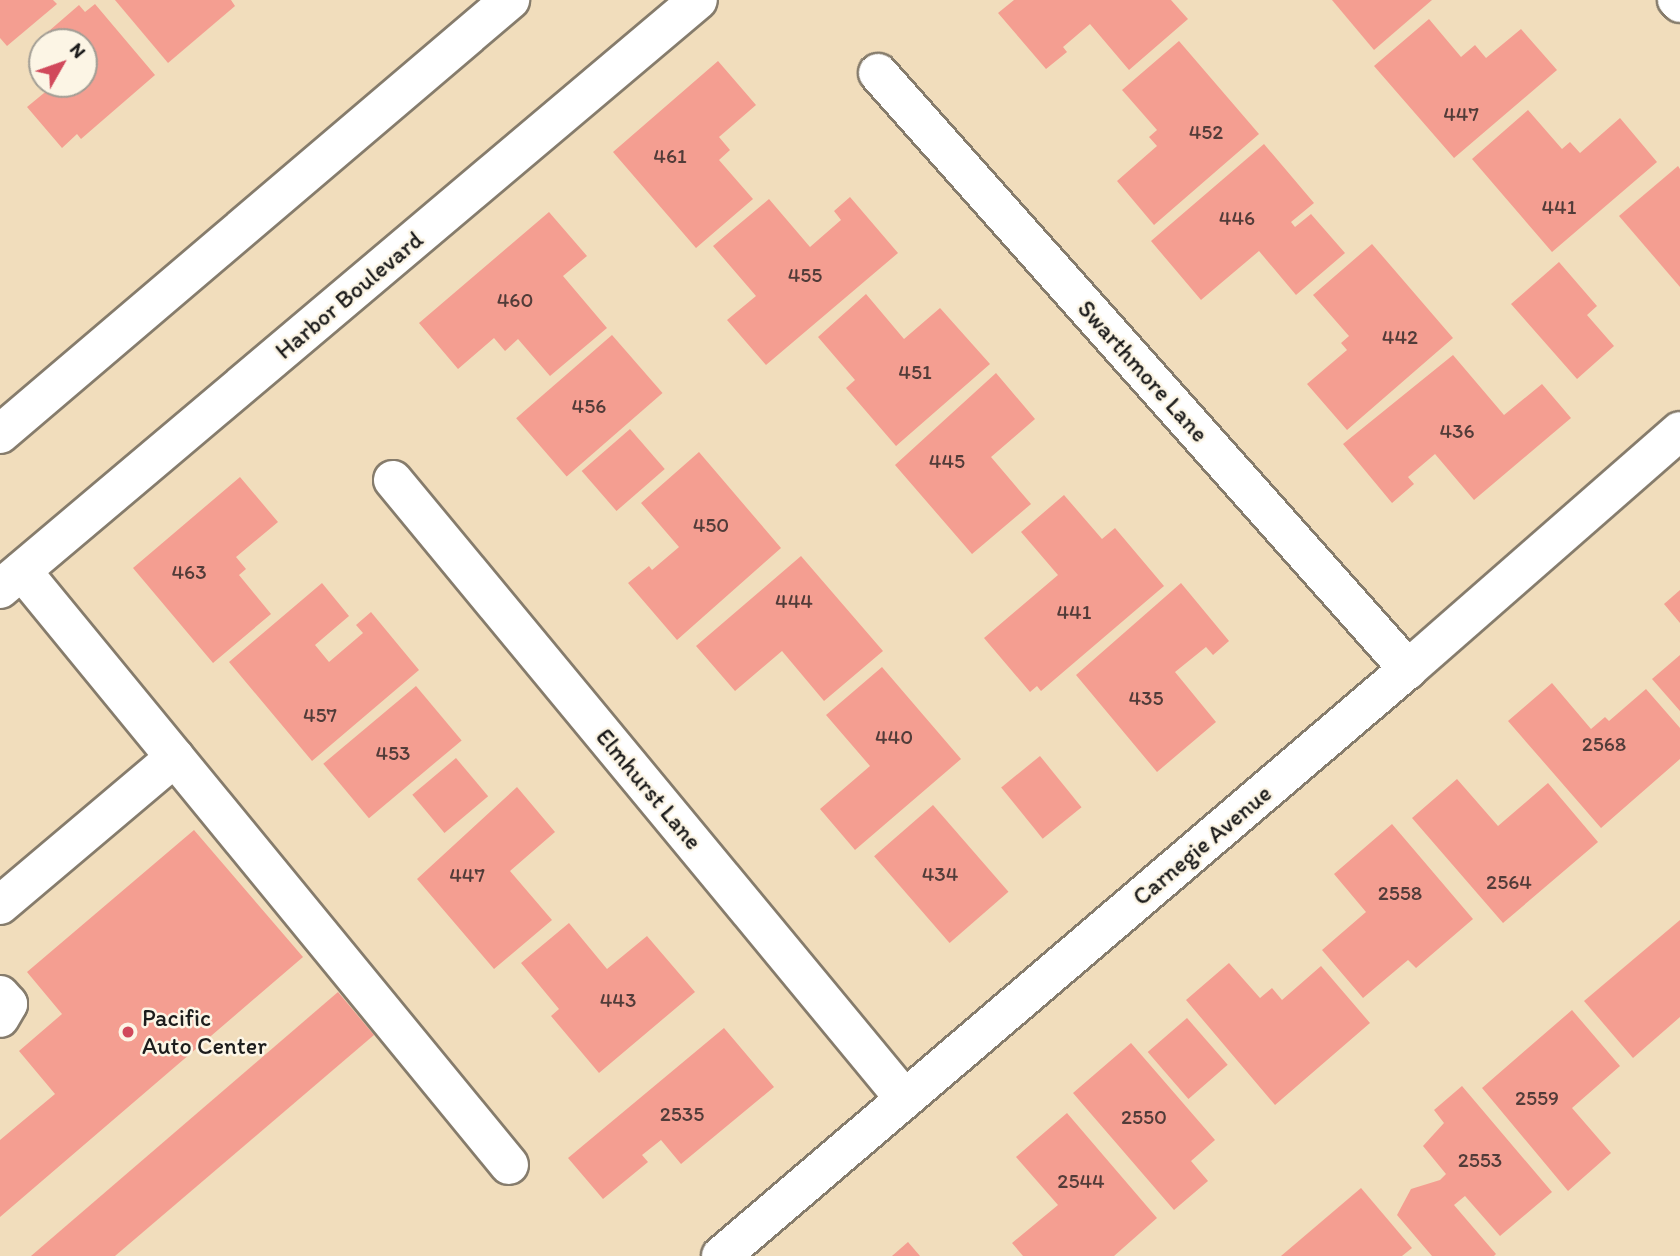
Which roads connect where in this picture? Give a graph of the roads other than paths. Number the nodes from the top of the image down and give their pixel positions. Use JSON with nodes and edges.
{"nodes":[{"id":1,"x":510,"y":0,"type":"edge"},
{"id":2,"x":698,"y":0,"type":"edge"},
{"id":3,"x":878,"y":73,"type":"dead end"},
{"id":4,"x":1680,"y":430,"type":"edge"},
{"id":5,"x":0,"y":434,"type":"edge"},
{"id":6,"x":393,"y":480,"type":"dead end"},
{"id":7,"x":11,"y":580,"type":"edge"},
{"id":8,"x":1408,"y":669,"type":"junction"},
{"id":9,"x":175,"y":757,"type":"junction"},
{"id":10,"x":0,"y":905,"type":"edge"},
{"id":11,"x":0,"y":995,"type":"edge"},
{"id":12,"x":0,"y":1018,"type":"edge"},
{"id":13,"x":904,"y":1098,"type":"junction"},
{"id":14,"x":509,"y":1165,"type":"dead end"},
{"id":15,"x":721,"y":1256,"type":"edge"}],
"edges":[{"from":1,"to":5,"type":"street"},
{"from":2,"to":7,"type":"street","name":"Harbor Boulevard"},
{"from":3,"to":8,"type":"street","name":"Swarthmore Lane"},
{"from":4,"to":8,"type":"street","name":"Carnegie Avenue"},
{"from":6,"to":13,"type":"street","name":"Elmhurst Lane"},
{"from":7,"to":9,"type":"street"},
{"from":8,"to":13,"type":"street","name":"Carnegie Avenue"},
{"from":9,"to":10,"type":"street"},
{"from":9,"to":14,"type":"street"},
{"from":11,"to":12,"type":"street"},
{"from":13,"to":15,"type":"street","name":"Carnegie Avenue"}]}
